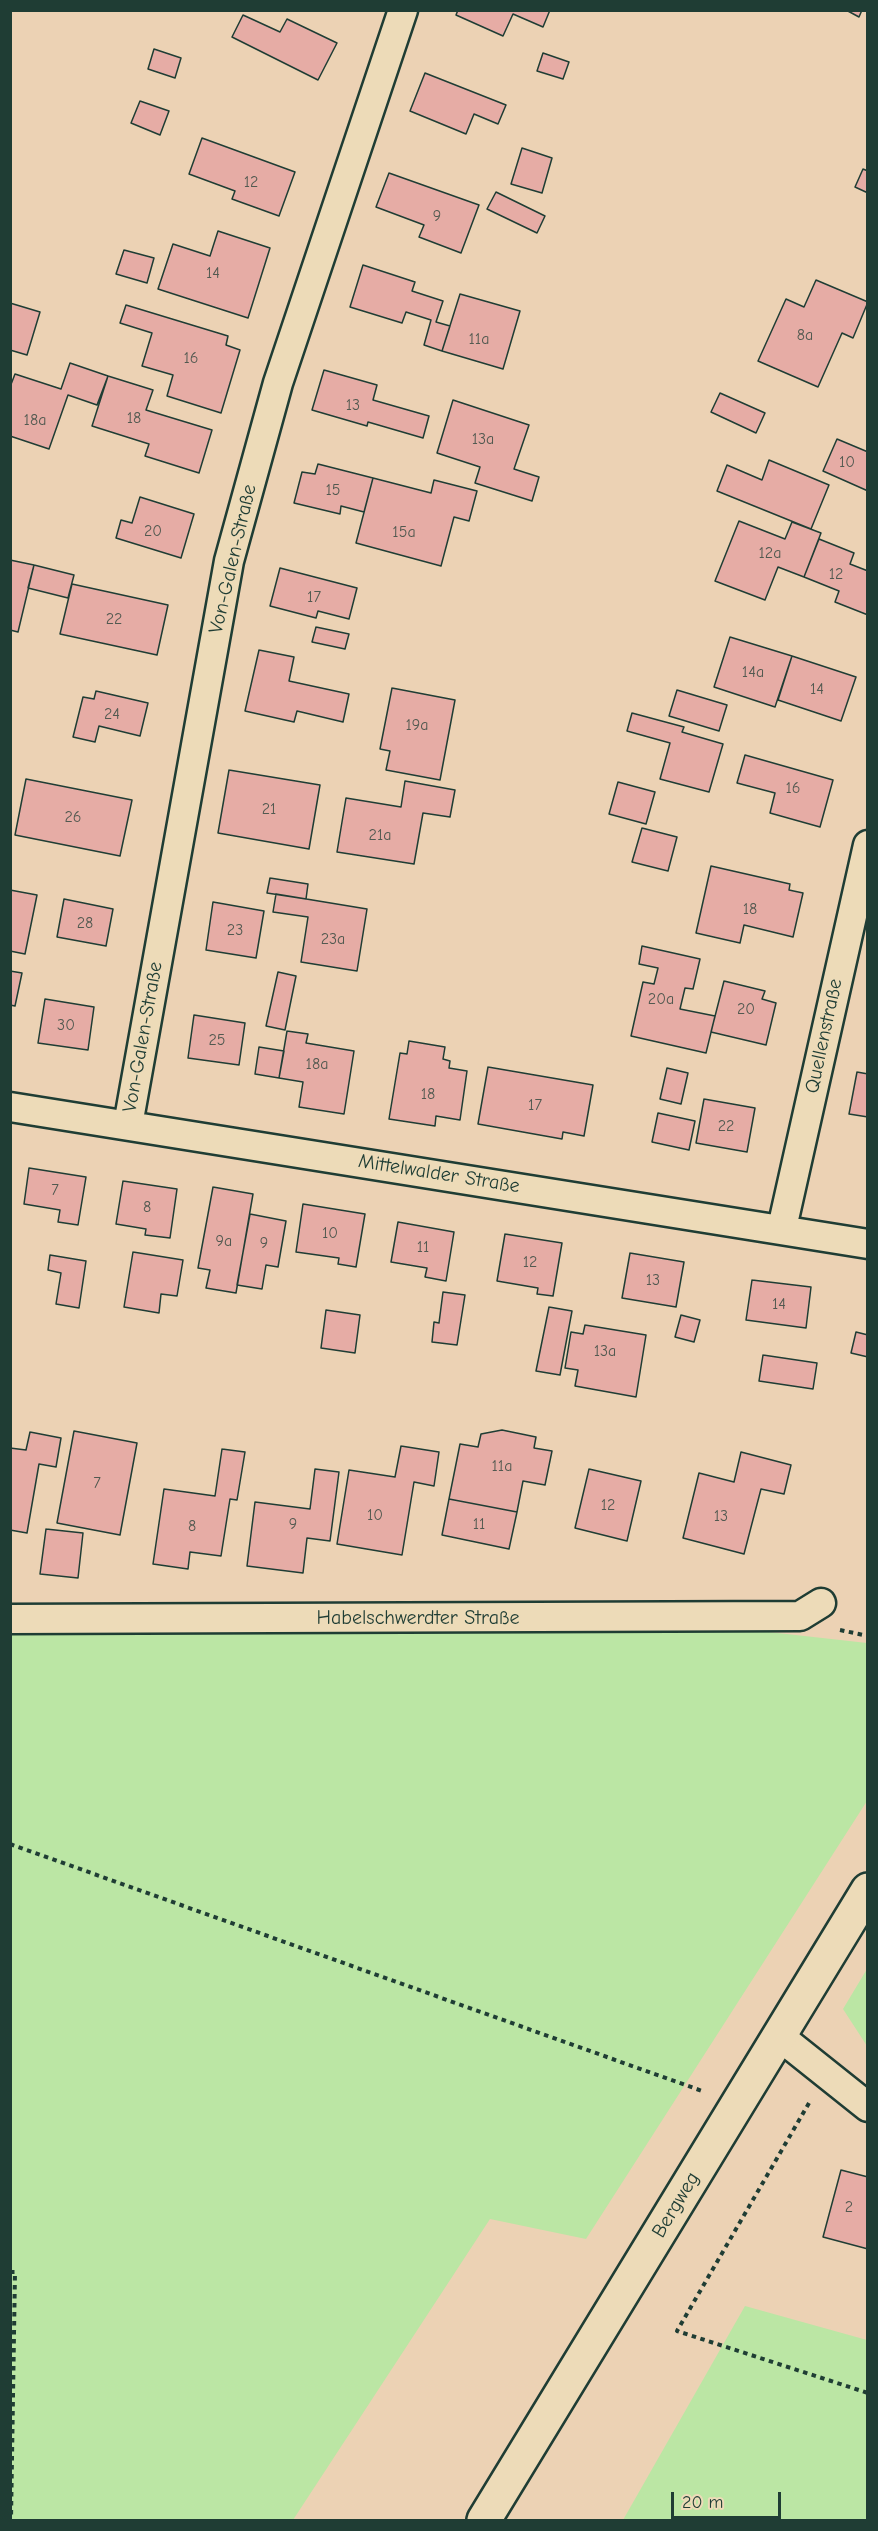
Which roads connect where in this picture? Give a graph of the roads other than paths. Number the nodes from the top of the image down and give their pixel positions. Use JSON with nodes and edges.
{"nodes":[{"id":1,"x":403,"y":10,"type":"edge"},
{"id":2,"x":867,"y":845,"type":"edge"},
{"id":3,"x":10,"y":1107,"type":"edge"},
{"id":4,"x":128,"y":1125,"type":"junction"},
{"id":5,"x":782,"y":1228,"type":"junction"},
{"id":6,"x":867,"y":1244,"type":"edge"},
{"id":7,"x":821,"y":1603,"type":"dead end"},
{"id":8,"x":10,"y":1619,"type":"edge"},
{"id":9,"x":867,"y":1890,"type":"edge"},
{"id":10,"x":779,"y":2036,"type":"junction"},
{"id":11,"x":867,"y":2107,"type":"edge"},
{"id":12,"x":484,"y":2520,"type":"edge"}],
"edges":[{"from":1,"to":4,"type":"street","name":"Von-Galen-Straße"},
{"from":2,"to":5,"type":"street","name":"Quellenstraße"},
{"from":3,"to":4,"type":"street","name":"Mittelwalder Straße"},
{"from":4,"to":5,"type":"street","name":"Mittelwalder Straße"},
{"from":5,"to":6,"type":"street","name":"Mittelwalder Straße"},
{"from":7,"to":8,"type":"street","name":"Habelschwerdter Straße"},
{"from":9,"to":10,"type":"main road","name":"Bergweg"},
{"from":10,"to":11,"type":"street"},
{"from":10,"to":12,"type":"main road","name":"Bergweg"}]}
